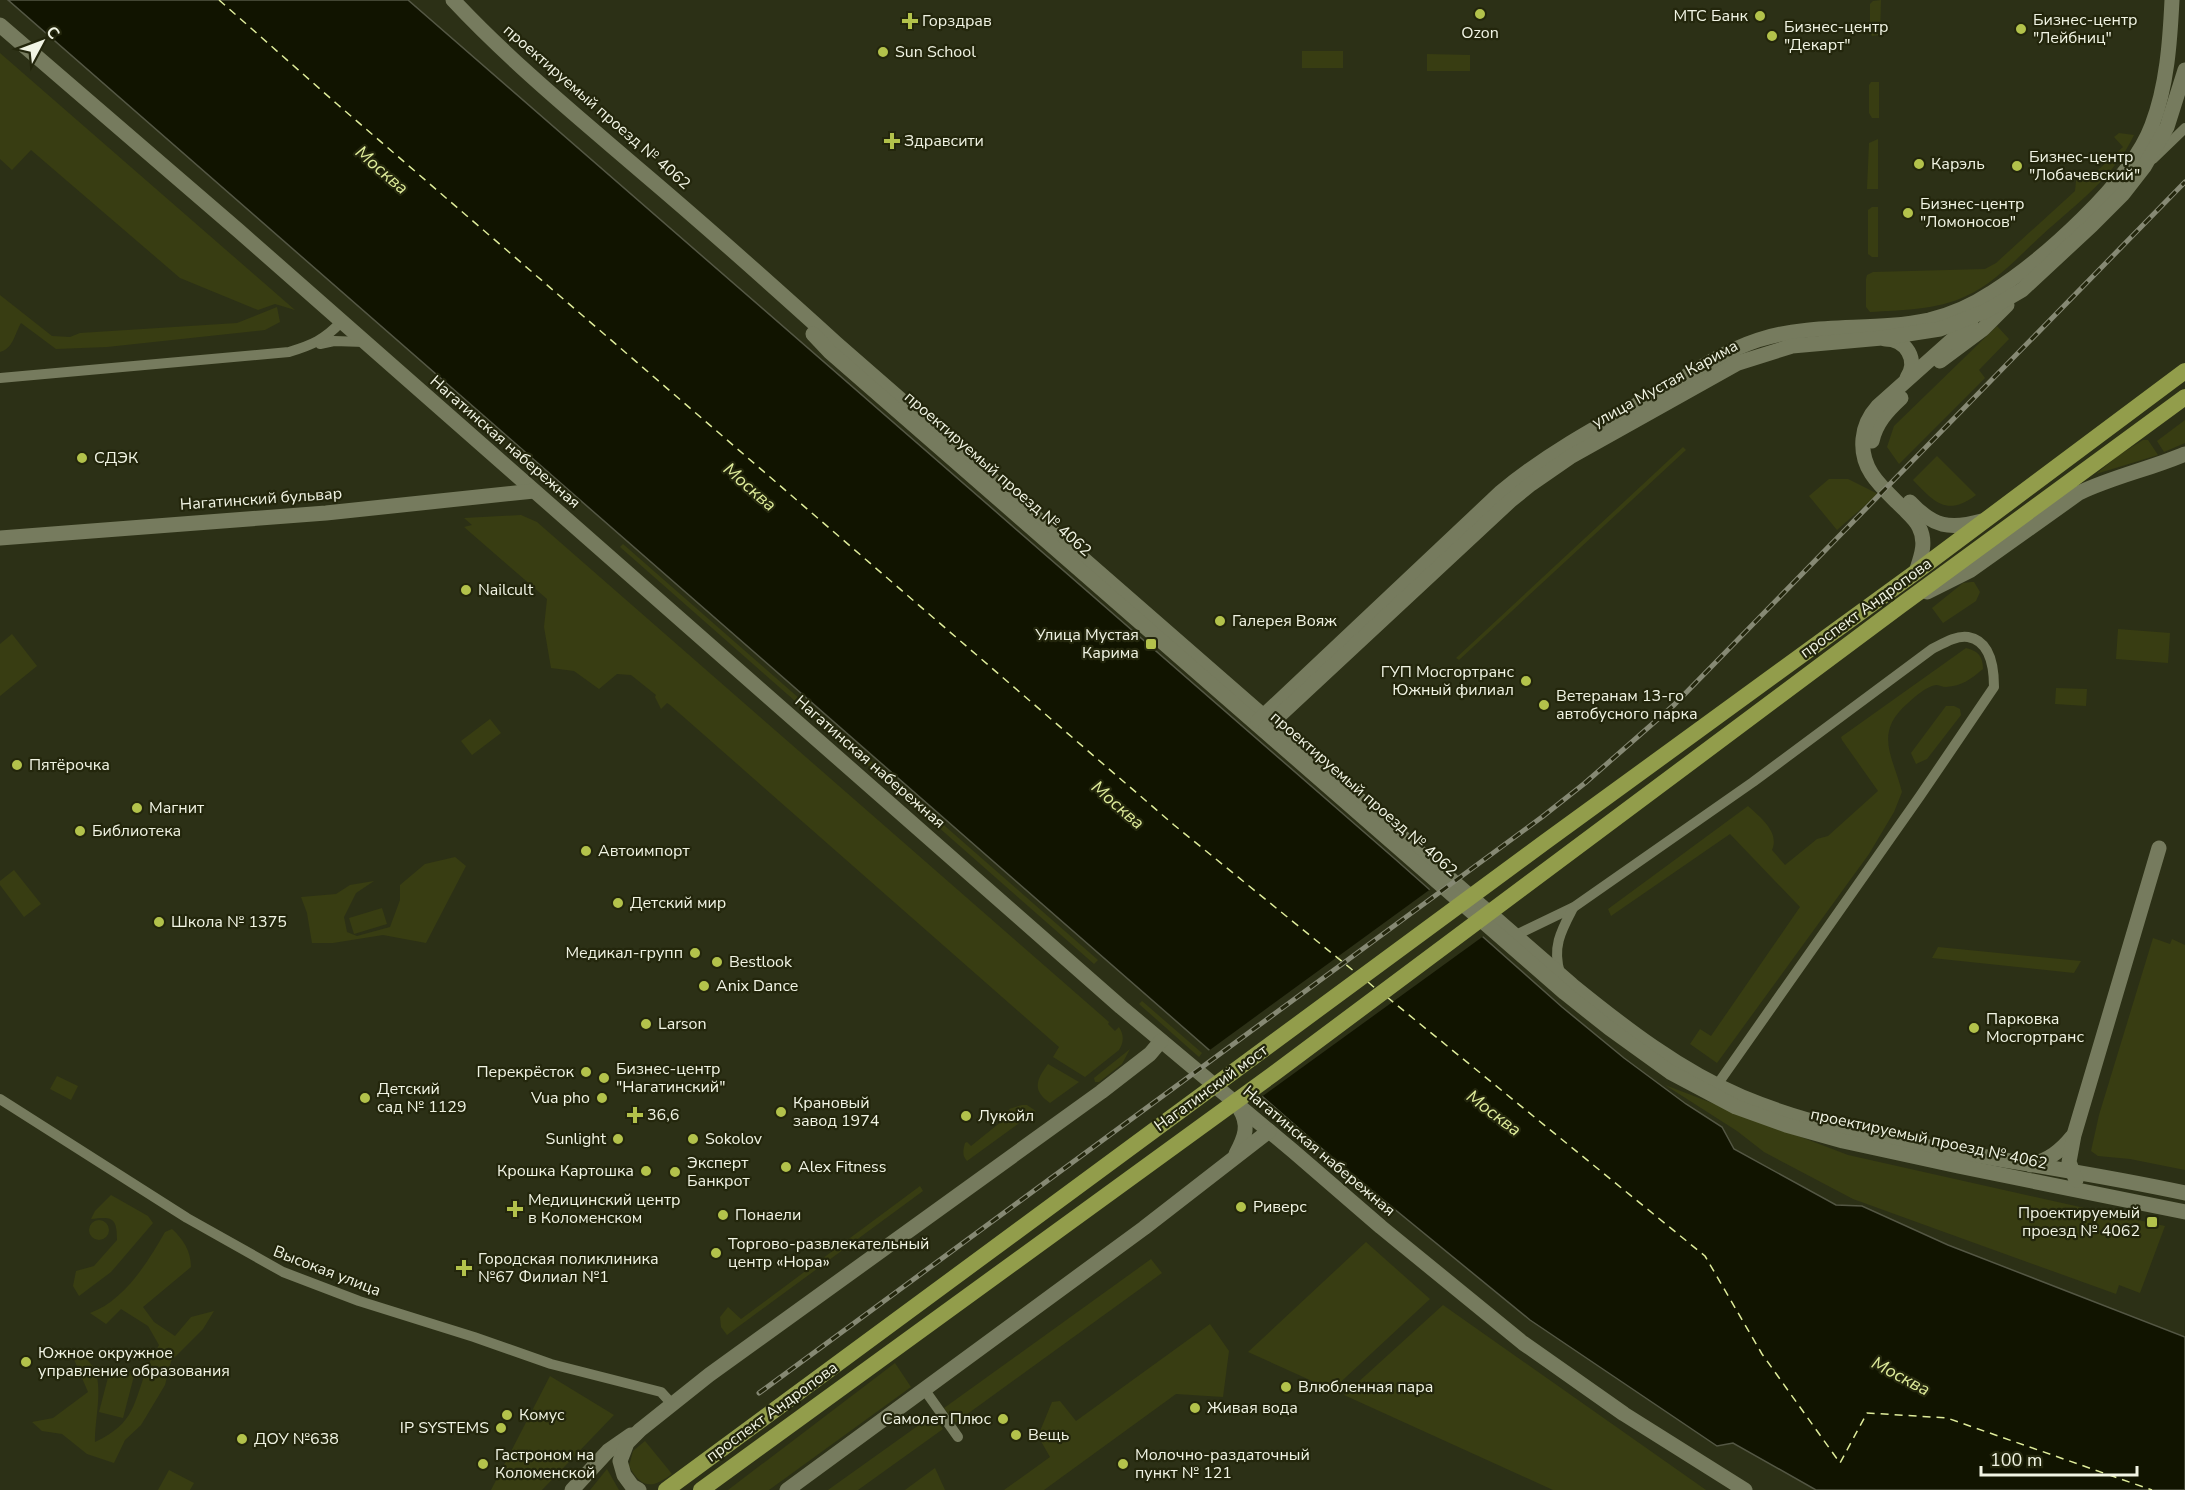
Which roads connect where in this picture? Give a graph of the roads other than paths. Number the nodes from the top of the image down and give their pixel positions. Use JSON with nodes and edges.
{"nodes":[{"id":1,"x":2172,"y":0,"type":"edge"},
{"id":2,"x":455,"y":1,"type":"edge"},
{"id":3,"x":0,"y":25,"type":"edge"},
{"id":4,"x":2168,"y":56,"type":"junction"},
{"id":5,"x":2184,"y":80,"type":"edge"},
{"id":6,"x":2185,"y":128,"type":"edge"},
{"id":7,"x":2138,"y":163,"type":"junction"},
{"id":8,"x":2022,"y":272,"type":"junction"},
{"id":9,"x":2022,"y":290,"type":"junction"},
{"id":10,"x":1986,"y":311,"type":"junction"},
{"id":11,"x":1930,"y":320,"type":"junction"},
{"id":12,"x":341,"y":322,"type":"junction"},
{"id":13,"x":1950,"y":332,"type":"junction"},
{"id":14,"x":1882,"y":338,"type":"junction"},
{"id":15,"x":364,"y":342,"type":"junction"},
{"id":16,"x":311,"y":345,"type":"junction"},
{"id":17,"x":1948,"y":354,"type":"junction"},
{"id":18,"x":2185,"y":371,"type":"edge"},
{"id":19,"x":0,"y":378,"type":"edge"},
{"id":20,"x":1906,"y":380,"type":"junction"},
{"id":21,"x":2185,"y":397,"type":"edge"},
{"id":22,"x":2185,"y":454,"type":"edge"},
{"id":23,"x":517,"y":475,"type":"junction"},
{"id":24,"x":534,"y":490,"type":"junction"},
{"id":25,"x":494,"y":495,"type":"junction"},
{"id":26,"x":1987,"y":520,"type":"junction"},
{"id":27,"x":0,"y":538,"type":"edge"},
{"id":28,"x":1916,"y":572,"type":"junction"},
{"id":29,"x":1900,"y":606,"type":"junction"},
{"id":30,"x":1264,"y":723,"type":"junction"},
{"id":31,"x":1545,"y":842,"type":"joint"},
{"id":32,"x":2159,"y":848,"type":"dead end"},
{"id":33,"x":1557,"y":861,"type":"joint"},
{"id":34,"x":1574,"y":907,"type":"junction"},
{"id":35,"x":1516,"y":935,"type":"junction"},
{"id":36,"x":1560,"y":973,"type":"junction"},
{"id":37,"x":1161,"y":1041,"type":"junction"},
{"id":38,"x":1717,"y":1085,"type":"junction"},
{"id":39,"x":0,"y":1100,"type":"edge"},
{"id":40,"x":1237,"y":1105,"type":"junction"},
{"id":41,"x":1269,"y":1131,"type":"junction"},
{"id":42,"x":2074,"y":1135,"type":"junction"},
{"id":43,"x":1233,"y":1159,"type":"junction"},
{"id":44,"x":2029,"y":1165,"type":"junction"},
{"id":45,"x":2072,"y":1173,"type":"junction"},
{"id":46,"x":2102,"y":1177,"type":"junction"},
{"id":47,"x":2089,"y":1192,"type":"junction"},
{"id":48,"x":2185,"y":1193,"type":"edge"},
{"id":49,"x":2185,"y":1212,"type":"edge"},
{"id":50,"x":878,"y":1334,"type":"joint"},
{"id":51,"x":890,"y":1351,"type":"joint"},
{"id":52,"x":924,"y":1389,"type":"junction"},
{"id":53,"x":672,"y":1404,"type":"junction"},
{"id":54,"x":639,"y":1430,"type":"junction"},
{"id":55,"x":958,"y":1437,"type":"dead end"},
{"id":56,"x":665,"y":1489,"type":"edge"},
{"id":57,"x":572,"y":1490,"type":"edge"},
{"id":58,"x":639,"y":1490,"type":"edge"},
{"id":59,"x":702,"y":1490,"type":"edge"},
{"id":60,"x":787,"y":1490,"type":"edge"},
{"id":61,"x":1743,"y":1490,"type":"edge"}],
"edges":[{"from":1,"to":4,"type":"main road"},
{"from":2,"to":30,"type":"main road","name":"проектируемый проезд № 4062"},
{"from":3,"to":12,"type":"main road","name":"Нагатинская набережная"},
{"from":4,"to":5,"type":"street"},
{"from":4,"to":7,"type":"main road"},
{"from":5,"to":7,"type":"main road"},
{"from":6,"to":7,"type":"street","name":"улица Мустая Карима"},
{"from":7,"to":8,"type":"main road","name":"улица Мустая Карима"},
{"from":7,"to":9,"type":"main road","name":"улица Мустая Карима"},
{"from":8,"to":10,"type":"main road"},
{"from":8,"to":11,"type":"main road","name":"улица Мустая Карима"},
{"from":9,"to":10,"type":"main road","name":"улица Мустая Карима"},
{"from":9,"to":17,"type":"main road"},
{"from":10,"to":13,"type":"main road"},
{"from":11,"to":13,"type":"main road"},
{"from":11,"to":30,"type":"main road","name":"улица Мустая Карима"},
{"from":12,"to":15,"type":"main road","name":"Нагатинская набережная"},
{"from":12,"to":16,"type":"street"},
{"from":13,"to":14,"type":"main road","name":"улица Мустая Карима"},
{"from":13,"to":17,"type":"main road"},
{"from":13,"to":20,"type":"main road"},
{"from":14,"to":20,"type":"main road"},
{"from":14,"to":30,"type":"main road","name":"улица Мустая Карима"},
{"from":15,"to":16,"type":"street"},
{"from":15,"to":23,"type":"main road","name":"Нагатинская набережная"},
{"from":16,"to":19,"type":"street"},
{"from":17,"to":26,"type":"main road"},
{"from":18,"to":26,"type":"main road","name":"проспект Андропова"},
{"from":20,"to":28,"type":"main road"},
{"from":21,"to":29,"type":"main road","name":"проспект Андропова"},
{"from":22,"to":29,"type":"main road"},
{"from":23,"to":24,"type":"main road","name":"Нагатинская набережная"},
{"from":23,"to":25,"type":"main road"},
{"from":24,"to":25,"type":"main road","name":"Нагатинский бульвар"},
{"from":24,"to":37,"type":"main road","name":"Нагатинская набережная"},
{"from":25,"to":27,"type":"main road","name":"Нагатинский бульвар"},
{"from":26,"to":28,"type":"main road","name":"проспект Андропова"},
{"from":28,"to":31,"type":"main road","name":"проспект Андропова"},
{"from":29,"to":33,"type":"main road","name":"проспект Андропова"},
{"from":30,"to":35,"type":"main road","name":"проектируемый проезд № 4062"},
{"from":30,"to":47,"type":"main road","name":"проектируемый проезд № 4062"},
{"from":31,"to":50,"type":"main road","name":"Нагатинский мост"},
{"from":32,"to":42,"type":"main road"},
{"from":33,"to":51,"type":"main road","name":"Нагатинский мост"},
{"from":34,"to":35,"type":"street"},
{"from":34,"to":36,"type":"street"},
{"from":34,"to":38,"type":"street"},
{"from":35,"to":36,"type":"main road","name":"проектируемый проезд № 4062"},
{"from":36,"to":38,"type":"main road","name":"проектируемый проезд № 4062"},
{"from":37,"to":40,"type":"main road","name":"Нагатинская набережная"},
{"from":37,"to":53,"type":"main road"},
{"from":38,"to":44,"type":"main road","name":"проектируемый проезд № 4062"},
{"from":39,"to":53,"type":"street","name":"Высокая улица"},
{"from":40,"to":41,"type":"main road","name":"Нагатинская набережная"},
{"from":40,"to":43,"type":"main road"},
{"from":41,"to":43,"type":"main road"},
{"from":41,"to":61,"type":"main road","name":"Нагатинская набережная"},
{"from":42,"to":44,"type":"main road"},
{"from":42,"to":45,"type":"main road"},
{"from":42,"to":46,"type":"main road"},
{"from":43,"to":52,"type":"main road"},
{"from":44,"to":45,"type":"main road","name":"проектируемый проезд № 4062"},
{"from":45,"to":46,"type":"main road","name":"проектируемый проезд № 4062"},
{"from":45,"to":47,"type":"main road"},
{"from":46,"to":48,"type":"main road","name":"проектируемый проезд № 4062"},
{"from":47,"to":49,"type":"main road","name":"проектируемый проезд № 4062"},
{"from":50,"to":56,"type":"main road","name":"проспект Андропова"},
{"from":51,"to":59,"type":"main road","name":"проспект Андропова"},
{"from":52,"to":55,"type":"street"},
{"from":52,"to":60,"type":"main road"},
{"from":53,"to":54,"type":"main road"},
{"from":54,"to":57,"type":"main road"},
{"from":54,"to":58,"type":"main road"}]}
